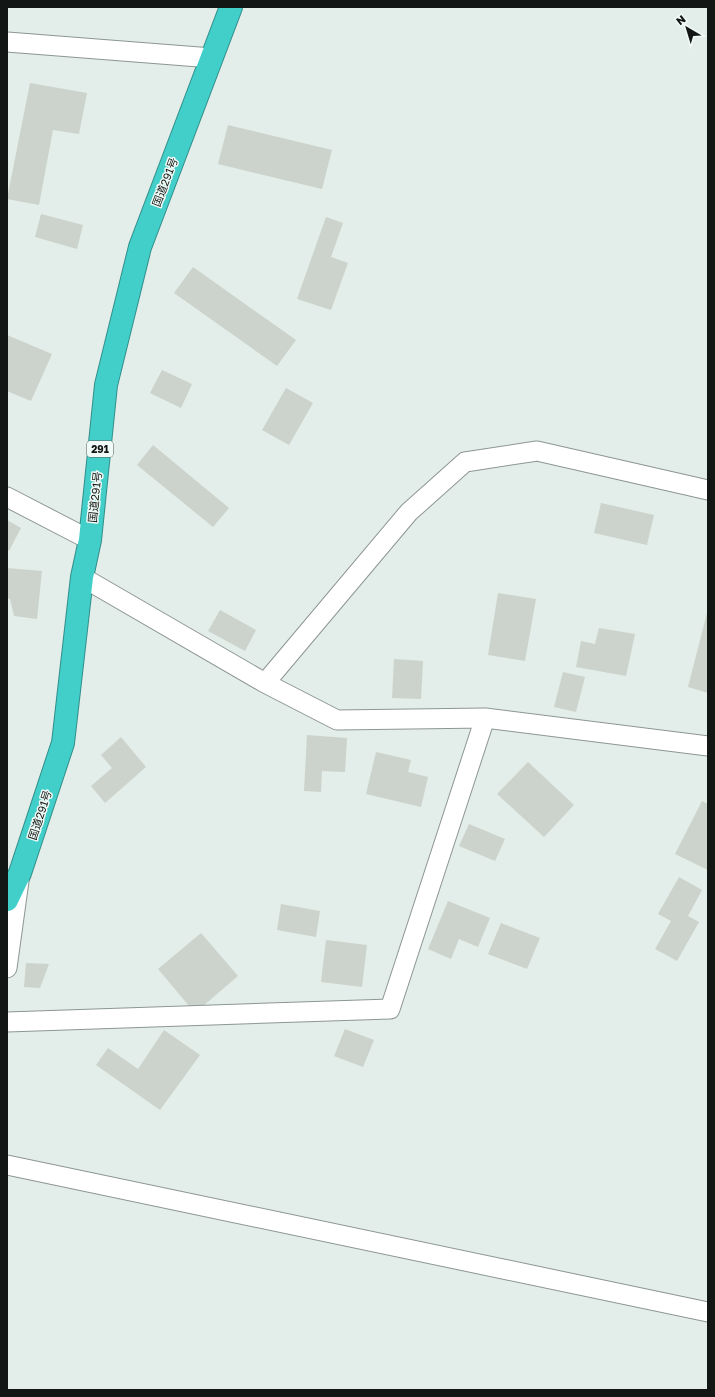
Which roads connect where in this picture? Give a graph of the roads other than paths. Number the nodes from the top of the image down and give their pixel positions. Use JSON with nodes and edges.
{"nodes":[{"id":1,"x":232,"y":7,"type":"edge"},
{"id":2,"x":7,"y":42,"type":"edge"},
{"id":3,"x":212,"y":58,"type":"junction"},
{"id":4,"x":708,"y":490,"type":"edge"},
{"id":5,"x":7,"y":498,"type":"edge"},
{"id":6,"x":90,"y":540,"type":"junction"},
{"id":7,"x":82,"y":577,"type":"junction"},
{"id":8,"x":265,"y":683,"type":"junction"},
{"id":9,"x":485,"y":718,"type":"junction"},
{"id":10,"x":708,"y":746,"type":"edge"},
{"id":11,"x":20,"y":873,"type":"junction"},
{"id":12,"x":7,"y":900,"type":"edge"},
{"id":13,"x":7,"y":968,"type":"edge"},
{"id":14,"x":7,"y":1022,"type":"edge"},
{"id":15,"x":7,"y":1166,"type":"edge"},
{"id":16,"x":708,"y":1312,"type":"edge"}],
"edges":[{"from":1,"to":3,"type":"highway","name":"国道291号","number":"291"},
{"from":2,"to":3,"type":"street"},
{"from":3,"to":6,"type":"highway","name":"国道291号","number":"291"},
{"from":4,"to":8,"type":"street"},
{"from":5,"to":6,"type":"street"},
{"from":6,"to":7,"type":"highway","name":"国道291号","number":"291"},
{"from":7,"to":8,"type":"street"},
{"from":7,"to":11,"type":"highway","name":"国道291号","number":"291"},
{"from":8,"to":9,"type":"street"},
{"from":9,"to":10,"type":"street"},
{"from":9,"to":14,"type":"street"},
{"from":11,"to":12,"type":"highway","name":"国道291号","number":"291"},
{"from":11,"to":13,"type":"street"},
{"from":15,"to":16,"type":"street"}]}
